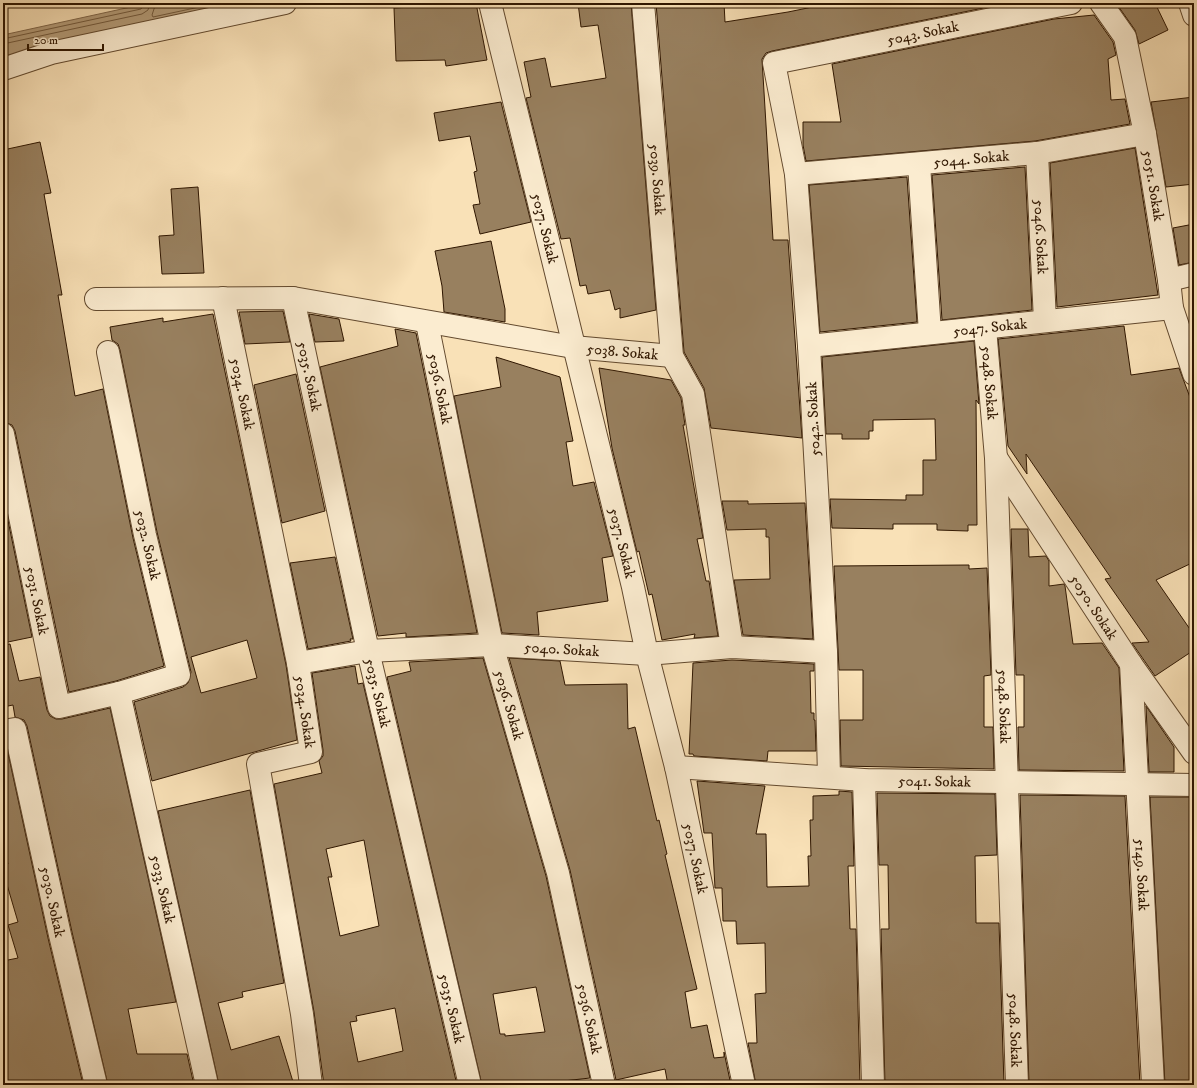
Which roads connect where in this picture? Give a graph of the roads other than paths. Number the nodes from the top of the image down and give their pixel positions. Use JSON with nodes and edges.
{"nodes":[{"id":1,"x":285,"y":3,"type":"edge"},
{"id":2,"x":490,"y":3,"type":"edge"},
{"id":3,"x":643,"y":3,"type":"edge"},
{"id":4,"x":1071,"y":3,"type":"edge"},
{"id":5,"x":1101,"y":3,"type":"edge"},
{"id":6,"x":1190,"y":3,"type":"edge"},
{"id":7,"x":1194,"y":15,"type":"edge"},
{"id":8,"x":774,"y":63,"type":"joint"},
{"id":9,"x":3,"y":70,"type":"edge"},
{"id":10,"x":1145,"y":134,"type":"junction"},
{"id":11,"x":1037,"y":154,"type":"junction"},
{"id":12,"x":919,"y":164,"type":"junction"},
{"id":13,"x":796,"y":174,"type":"junction"},
{"id":14,"x":1194,"y":274,"type":"edge"},
{"id":15,"x":1169,"y":280,"type":"junction"},
{"id":16,"x":223,"y":298,"type":"junction"},
{"id":17,"x":293,"y":298,"type":"junction"},
{"id":18,"x":96,"y":299,"type":"dead end"},
{"id":19,"x":1172,"y":308,"type":"junction"},
{"id":20,"x":1045,"y":321,"type":"junction"},
{"id":21,"x":428,"y":323,"type":"junction"},
{"id":22,"x":985,"y":328,"type":"junction"},
{"id":23,"x":930,"y":333,"type":"junction"},
{"id":24,"x":809,"y":346,"type":"junction"},
{"id":25,"x":573,"y":347,"type":"junction"},
{"id":26,"x":108,"y":352,"type":"dead end"},
{"id":27,"x":672,"y":356,"type":"junction"},
{"id":28,"x":1194,"y":374,"type":"edge"},
{"id":29,"x":3,"y":434,"type":"edge"},
{"id":30,"x":996,"y":458,"type":"junction"},
{"id":31,"x":492,"y":645,"type":"junction"},
{"id":32,"x":732,"y":647,"type":"junction"},
{"id":33,"x":368,"y":651,"type":"junction"},
{"id":34,"x":826,"y":652,"type":"junction"},
{"id":35,"x":647,"y":654,"type":"junction"},
{"id":36,"x":298,"y":663,"type":"junction"},
{"id":37,"x":1131,"y":664,"type":"junction"},
{"id":38,"x":119,"y":693,"type":"junction"},
{"id":39,"x":3,"y":731,"type":"edge"},
{"id":40,"x":1194,"y":753,"type":"edge"},
{"id":41,"x":676,"y":767,"type":"junction"},
{"id":42,"x":829,"y":777,"type":"junction"},
{"id":43,"x":864,"y":780,"type":"junction"},
{"id":44,"x":1008,"y":782,"type":"junction"},
{"id":45,"x":1137,"y":785,"type":"junction"},
{"id":46,"x":1194,"y":786,"type":"edge"},
{"id":47,"x":96,"y":1085,"type":"edge"},
{"id":48,"x":207,"y":1085,"type":"edge"},
{"id":49,"x":311,"y":1085,"type":"edge"},
{"id":50,"x":470,"y":1085,"type":"edge"},
{"id":51,"x":604,"y":1085,"type":"edge"},
{"id":52,"x":744,"y":1085,"type":"edge"},
{"id":53,"x":873,"y":1085,"type":"edge"},
{"id":54,"x":1018,"y":1085,"type":"edge"},
{"id":55,"x":1153,"y":1085,"type":"edge"}],
"edges":[{"from":1,"to":9,"type":"street"},
{"from":2,"to":25,"type":"street","name":"5037. Sokak"},
{"from":3,"to":27,"type":"street","name":"5039. Sokak"},
{"from":4,"to":8,"type":"street","name":"5043. Sokak"},
{"from":5,"to":10,"type":"street","name":"5051. Sokak"},
{"from":6,"to":7,"type":"street"},
{"from":8,"to":13,"type":"street","name":"5042. Sokak"},
{"from":10,"to":11,"type":"street","name":"5044. Sokak"},
{"from":10,"to":15,"type":"street","name":"5051. Sokak"},
{"from":11,"to":12,"type":"street","name":"5044. Sokak"},
{"from":11,"to":20,"type":"street","name":"5046. Sokak"},
{"from":12,"to":13,"type":"street","name":"5044. Sokak"},
{"from":12,"to":23,"type":"street"},
{"from":13,"to":24,"type":"street","name":"5042. Sokak"},
{"from":14,"to":15,"type":"street"},
{"from":15,"to":19,"type":"street","name":"5051. Sokak"},
{"from":16,"to":17,"type":"street","name":"5038. Sokak"},
{"from":16,"to":18,"type":"street","name":"5038. Sokak"},
{"from":16,"to":36,"type":"street","name":"5034. Sokak"},
{"from":17,"to":21,"type":"street","name":"5038. Sokak"},
{"from":17,"to":33,"type":"street","name":"5035. Sokak"},
{"from":19,"to":20,"type":"street","name":"5047. Sokak"},
{"from":19,"to":28,"type":"street","name":"5051. Sokak"},
{"from":20,"to":22,"type":"street","name":"5047. Sokak"},
{"from":21,"to":25,"type":"street","name":"5038. Sokak"},
{"from":21,"to":31,"type":"street","name":"5036. Sokak"},
{"from":22,"to":23,"type":"street","name":"5047. Sokak"},
{"from":22,"to":30,"type":"street","name":"5048. Sokak"},
{"from":23,"to":24,"type":"street","name":"5047. Sokak"},
{"from":24,"to":34,"type":"street","name":"5042. Sokak"},
{"from":25,"to":27,"type":"street","name":"5038. Sokak"},
{"from":25,"to":35,"type":"street","name":"5037. Sokak"},
{"from":26,"to":38,"type":"street","name":"5032. Sokak"},
{"from":27,"to":32,"type":"street"},
{"from":29,"to":38,"type":"street","name":"5031. Sokak"},
{"from":30,"to":37,"type":"street","name":"5050. Sokak"},
{"from":30,"to":44,"type":"street","name":"5048. Sokak"},
{"from":31,"to":33,"type":"street","name":"5040. Sokak"},
{"from":31,"to":35,"type":"street","name":"5040. Sokak"},
{"from":31,"to":51,"type":"street","name":"5036. Sokak"},
{"from":32,"to":34,"type":"street","name":"5040. Sokak"},
{"from":32,"to":35,"type":"street","name":"5040. Sokak"},
{"from":33,"to":36,"type":"street","name":"5040. Sokak"},
{"from":33,"to":50,"type":"street","name":"5035. Sokak"},
{"from":34,"to":42,"type":"street","name":"5042. Sokak"},
{"from":35,"to":41,"type":"street","name":"5037. Sokak"},
{"from":36,"to":49,"type":"street","name":"5034. Sokak"},
{"from":37,"to":40,"type":"street","name":"5050. Sokak"},
{"from":37,"to":45,"type":"street","name":"5149. Sokak"},
{"from":38,"to":48,"type":"street","name":"5033. Sokak"},
{"from":39,"to":47,"type":"street","name":"5030. Sokak"},
{"from":41,"to":42,"type":"street","name":"5041. Sokak"},
{"from":41,"to":52,"type":"street","name":"5037. Sokak"},
{"from":42,"to":43,"type":"street","name":"5041. Sokak"},
{"from":43,"to":44,"type":"street","name":"5041. Sokak"},
{"from":43,"to":53,"type":"street"},
{"from":44,"to":45,"type":"street","name":"5041. Sokak"},
{"from":44,"to":54,"type":"street","name":"5048. Sokak"},
{"from":45,"to":46,"type":"street","name":"5041. Sokak"},
{"from":45,"to":55,"type":"street","name":"5149. Sokak"}]}
